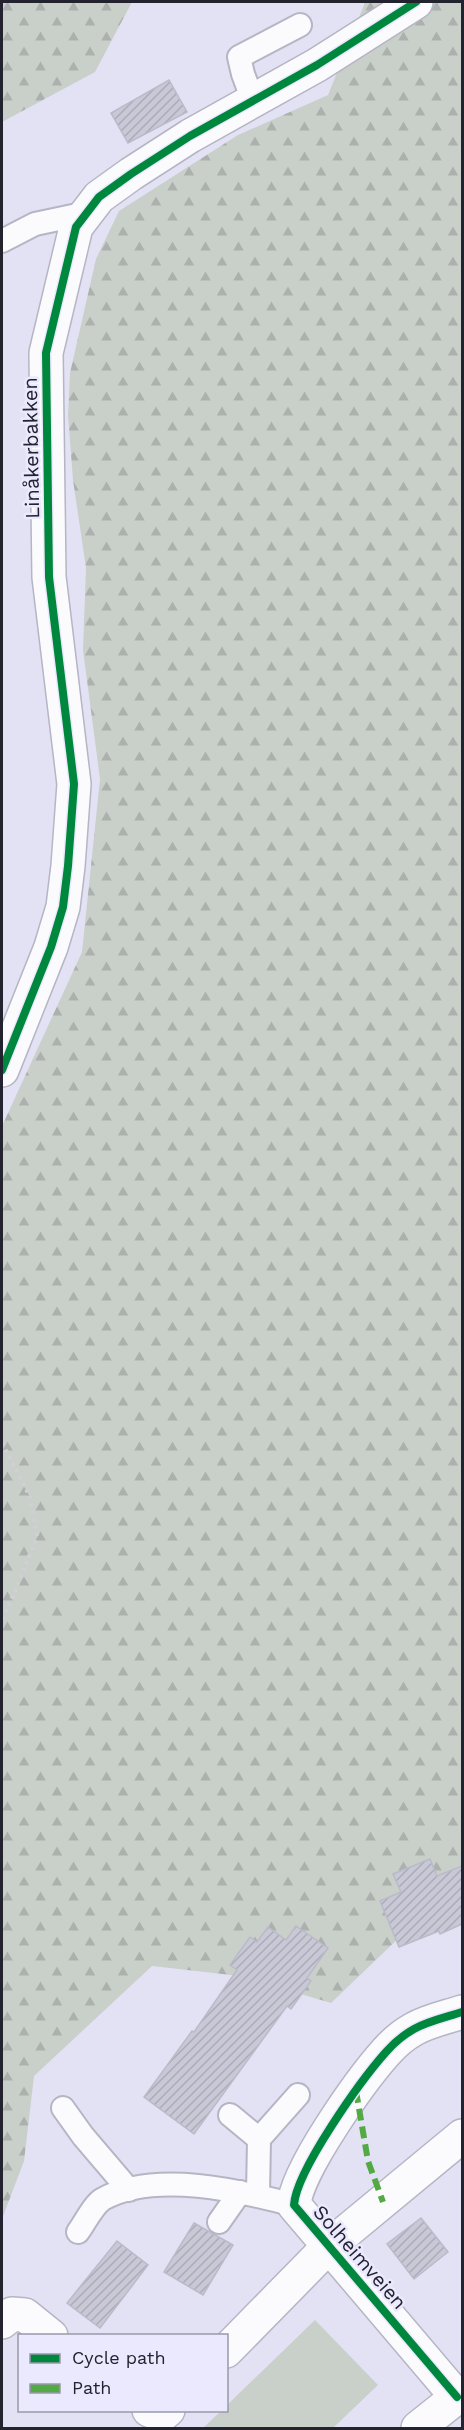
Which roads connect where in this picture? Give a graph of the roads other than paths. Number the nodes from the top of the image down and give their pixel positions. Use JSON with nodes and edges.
{"nodes":[{"id":1,"x":416,"y":2,"type":"edge"},
{"id":2,"x":300,"y":25,"type":"dead end"},
{"id":3,"x":254,"y":101,"type":"junction"},
{"id":4,"x":87,"y":213,"type":"junction"},
{"id":5,"x":2,"y":241,"type":"edge"},
{"id":6,"x":2,"y":1070,"type":"edge"},
{"id":7,"x":462,"y":2012,"type":"edge"},
{"id":8,"x":298,"y":2095,"type":"dead end"},
{"id":9,"x":63,"y":2108,"type":"dead end"},
{"id":10,"x":230,"y":2115,"type":"dead end"},
{"id":11,"x":462,"y":2136,"type":"edge"},
{"id":12,"x":259,"y":2139,"type":"junction"},
{"id":13,"x":129,"y":2190,"type":"junction"},
{"id":14,"x":249,"y":2194,"type":"junction"},
{"id":15,"x":294,"y":2205,"type":"junction"},
{"id":16,"x":219,"y":2222,"type":"dead end"},
{"id":17,"x":78,"y":2232,"type":"dead end"},
{"id":18,"x":329,"y":2246,"type":"junction"},
{"id":19,"x":2,"y":2322,"type":"edge"},
{"id":20,"x":49,"y":2334,"type":"edge"},
{"id":21,"x":228,"y":2349,"type":"edge"},
{"id":22,"x":460,"y":2395,"type":"edge"},
{"id":23,"x":418,"y":2428,"type":"edge"}],
"edges":[{"from":1,"to":3,"type":"street","name":"Linåkerbakken"},
{"from":2,"to":3,"type":"lane"},
{"from":3,"to":4,"type":"street","name":"Linåkerbakken"},
{"from":4,"to":5,"type":"lane"},
{"from":4,"to":6,"type":"street","name":"Linåkerbakken"},
{"from":7,"to":15,"type":"street","name":"Solheimveien"},
{"from":8,"to":12,"type":"lane"},
{"from":9,"to":13,"type":"lane"},
{"from":10,"to":12,"type":"lane"},
{"from":11,"to":18,"type":"street","name":"Solheimveien"},
{"from":12,"to":14,"type":"lane"},
{"from":13,"to":14,"type":"lane"},
{"from":13,"to":17,"type":"lane"},
{"from":14,"to":15,"type":"lane"},
{"from":14,"to":16,"type":"lane"},
{"from":15,"to":18,"type":"street","name":"Solheimveien"},
{"from":18,"to":21,"type":"street","name":"Solheimveien"},
{"from":18,"to":22,"type":"street","name":"Solheimveien"},
{"from":19,"to":20,"type":"street"},
{"from":22,"to":23,"type":"street","name":"Solheimveien"}]}
